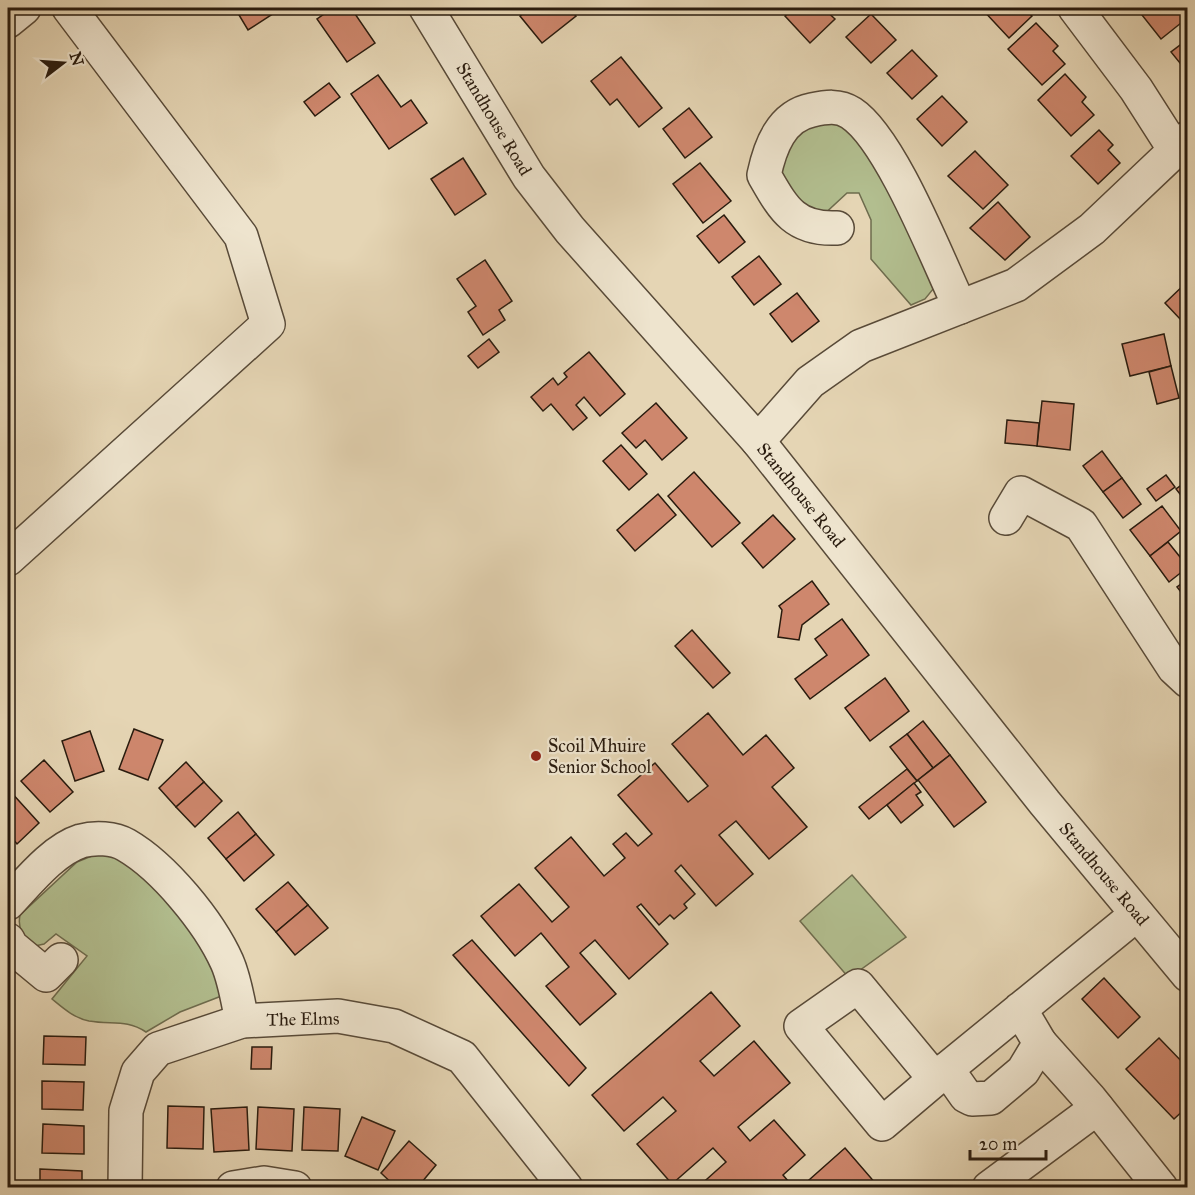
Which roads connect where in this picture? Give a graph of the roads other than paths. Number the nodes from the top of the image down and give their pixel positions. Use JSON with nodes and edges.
{"nodes":[{"id":1,"x":24,"y":8,"type":"edge"},
{"id":2,"x":69,"y":8,"type":"edge"},
{"id":3,"x":1075,"y":8,"type":"edge"},
{"id":4,"x":439,"y":13,"type":"edge"},
{"id":5,"x":8,"y":21,"type":"edge"},
{"id":6,"x":1181,"y":144,"type":"edge"},
{"id":7,"x":837,"y":228,"type":"dead end"},
{"id":8,"x":960,"y":307,"type":"junction"},
{"id":9,"x":758,"y":441,"type":"junction"},
{"id":10,"x":1006,"y":519,"type":"dead end"},
{"id":11,"x":8,"y":559,"type":"edge"},
{"id":12,"x":1188,"y":681,"type":"edge"},
{"id":13,"x":8,"y":903,"type":"edge"},
{"id":14,"x":1137,"y":914,"type":"junction"},
{"id":15,"x":8,"y":940,"type":"edge"},
{"id":16,"x":61,"y":960,"type":"dead end"},
{"id":17,"x":1188,"y":975,"type":"edge"},
{"id":18,"x":1020,"y":1009,"type":"junction"},
{"id":19,"x":242,"y":1021,"type":"junction"},
{"id":20,"x":1040,"y":1043,"type":"junction"},
{"id":21,"x":1097,"y":1108,"type":"junction"},
{"id":22,"x":125,"y":1188,"type":"edge"},
{"id":23,"x":233,"y":1188,"type":"edge"},
{"id":24,"x":295,"y":1188,"type":"edge"},
{"id":25,"x":566,"y":1188,"type":"edge"},
{"id":26,"x":989,"y":1188,"type":"edge"},
{"id":27,"x":1161,"y":1188,"type":"edge"}],
"edges":[{"from":1,"to":5,"type":"street"},
{"from":2,"to":11,"type":"street"},
{"from":3,"to":6,"type":"street"},
{"from":4,"to":9,"type":"street","name":"Standhouse Road"},
{"from":6,"to":8,"type":"street"},
{"from":7,"to":8,"type":"street"},
{"from":8,"to":9,"type":"street"},
{"from":9,"to":14,"type":"street","name":"Standhouse Road"},
{"from":10,"to":12,"type":"street"},
{"from":13,"to":19,"type":"street"},
{"from":14,"to":17,"type":"street","name":"Standhouse Road"},
{"from":14,"to":18,"type":"street"},
{"from":15,"to":16,"type":"street"},
{"from":18,"to":20,"type":"street"},
{"from":18,"to":20,"type":"street"},
{"from":19,"to":22,"type":"street","name":"The Elms"},
{"from":19,"to":25,"type":"street","name":"The Elms"},
{"from":20,"to":21,"type":"street"},
{"from":21,"to":26,"type":"street"},
{"from":21,"to":27,"type":"street"},
{"from":23,"to":24,"type":"street"}]}
